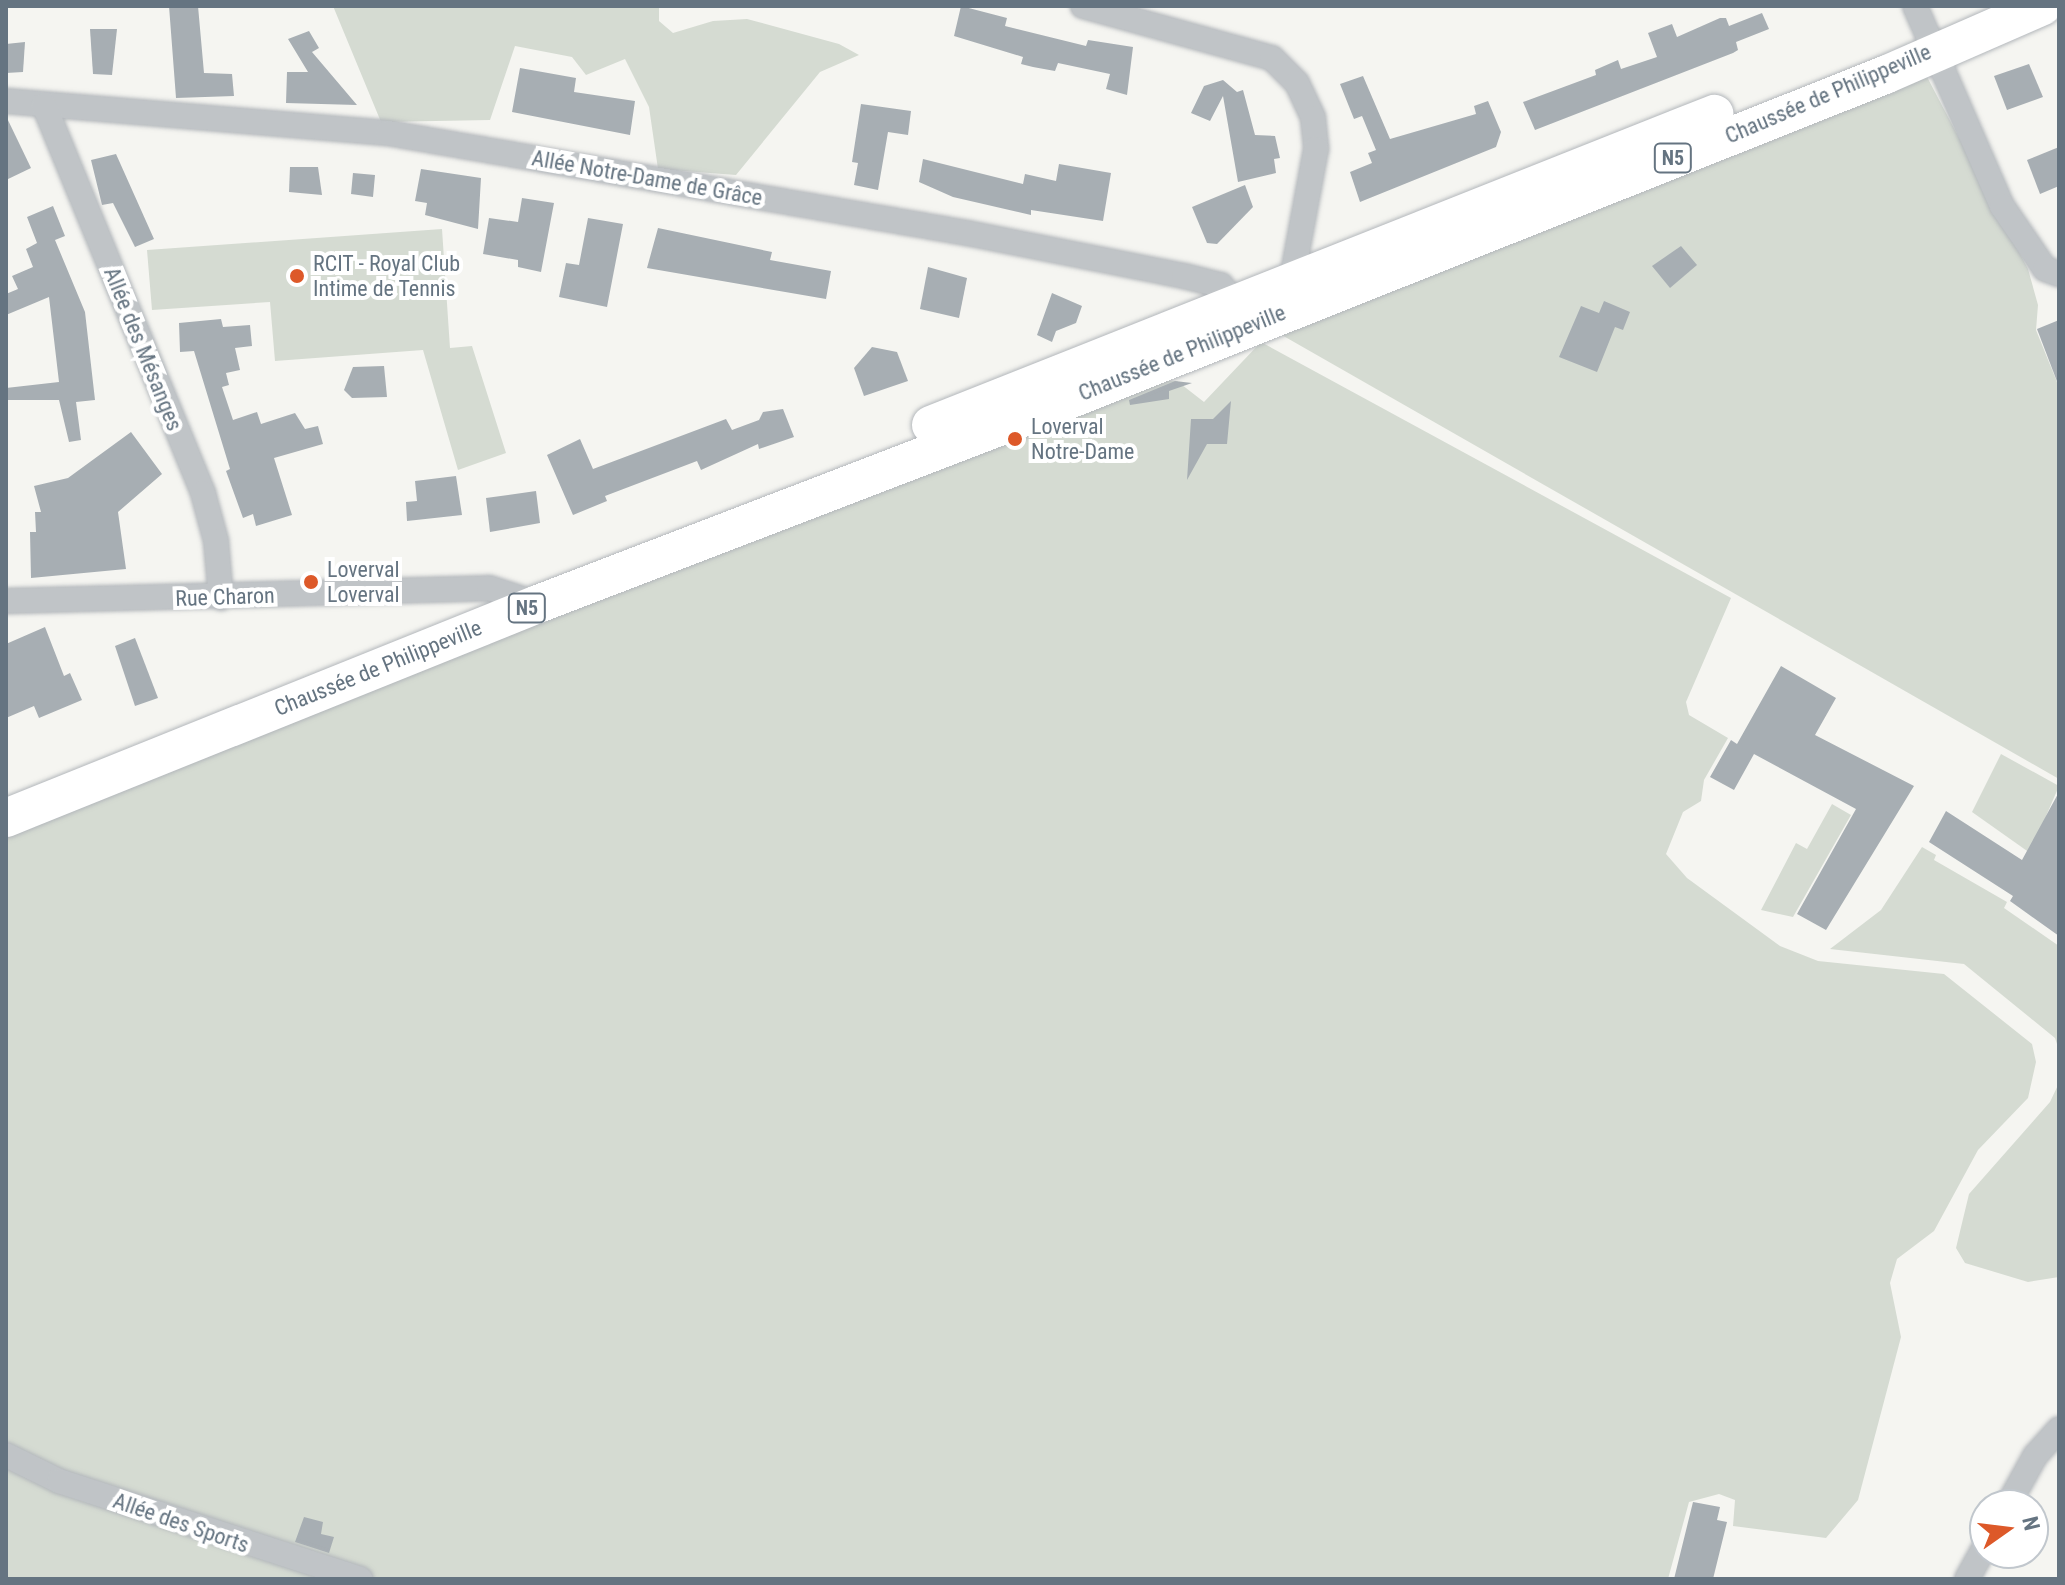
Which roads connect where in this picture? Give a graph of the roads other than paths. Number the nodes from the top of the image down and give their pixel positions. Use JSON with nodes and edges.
{"nodes":[{"id":1,"x":1083,"y":6,"type":"edge"},
{"id":2,"x":1992,"y":6,"type":"edge"},
{"id":3,"x":2043,"y":6,"type":"edge"},
{"id":4,"x":1925,"y":30,"type":"edge"},
{"id":5,"x":6,"y":101,"type":"edge"},
{"id":6,"x":44,"y":105,"type":"junction"},
{"id":7,"x":2059,"y":274,"type":"edge"},
{"id":8,"x":1297,"y":292,"type":"junction"},
{"id":9,"x":1240,"y":316,"type":"junction"},
{"id":10,"x":221,"y":598,"type":"junction"},
{"id":11,"x":523,"y":598,"type":"junction"},
{"id":12,"x":6,"y":601,"type":"edge"},
{"id":13,"x":6,"y":792,"type":"edge"},
{"id":14,"x":6,"y":818,"type":"edge"},
{"id":15,"x":2059,"y":1429,"type":"edge"},
{"id":16,"x":6,"y":1455,"type":"edge"},
{"id":17,"x":2017,"y":1489,"type":"edge"},
{"id":18,"x":360,"y":1579,"type":"edge"}],
"edges":[{"from":1,"to":8,"type":"street"},
{"from":2,"to":4,"type":"main road","name":"Chaussée de Philippeville","number":"N5"},
{"from":3,"to":4,"type":"main road","name":"Chaussée de Philippeville","number":"N5"},
{"from":4,"to":7,"type":"street"},
{"from":4,"to":8,"type":"main road","name":"Chaussée de Philippeville","number":"N5"},
{"from":5,"to":6,"type":"street","name":"Allée Notre-Dame de Grâce"},
{"from":6,"to":9,"type":"street","name":"Allée Notre-Dame de Grâce"},
{"from":6,"to":10,"type":"street","name":"Allée des Mésanges"},
{"from":8,"to":9,"type":"main road","name":"Chaussée de Philippeville","number":"N5"},
{"from":9,"to":11,"type":"main road","name":"Chaussée de Philippeville","number":"N5"},
{"from":10,"to":11,"type":"street","name":"Rue Charon"},
{"from":10,"to":12,"type":"street","name":"Rue Charon"},
{"from":11,"to":13,"type":"main road","name":"Chaussée de Philippeville","number":"N5"},
{"from":11,"to":14,"type":"main road","name":"Chaussée de Philippeville","number":"N5"},
{"from":15,"to":17,"type":"street"},
{"from":16,"to":18,"type":"street","name":"Allée des Sports"}]}
